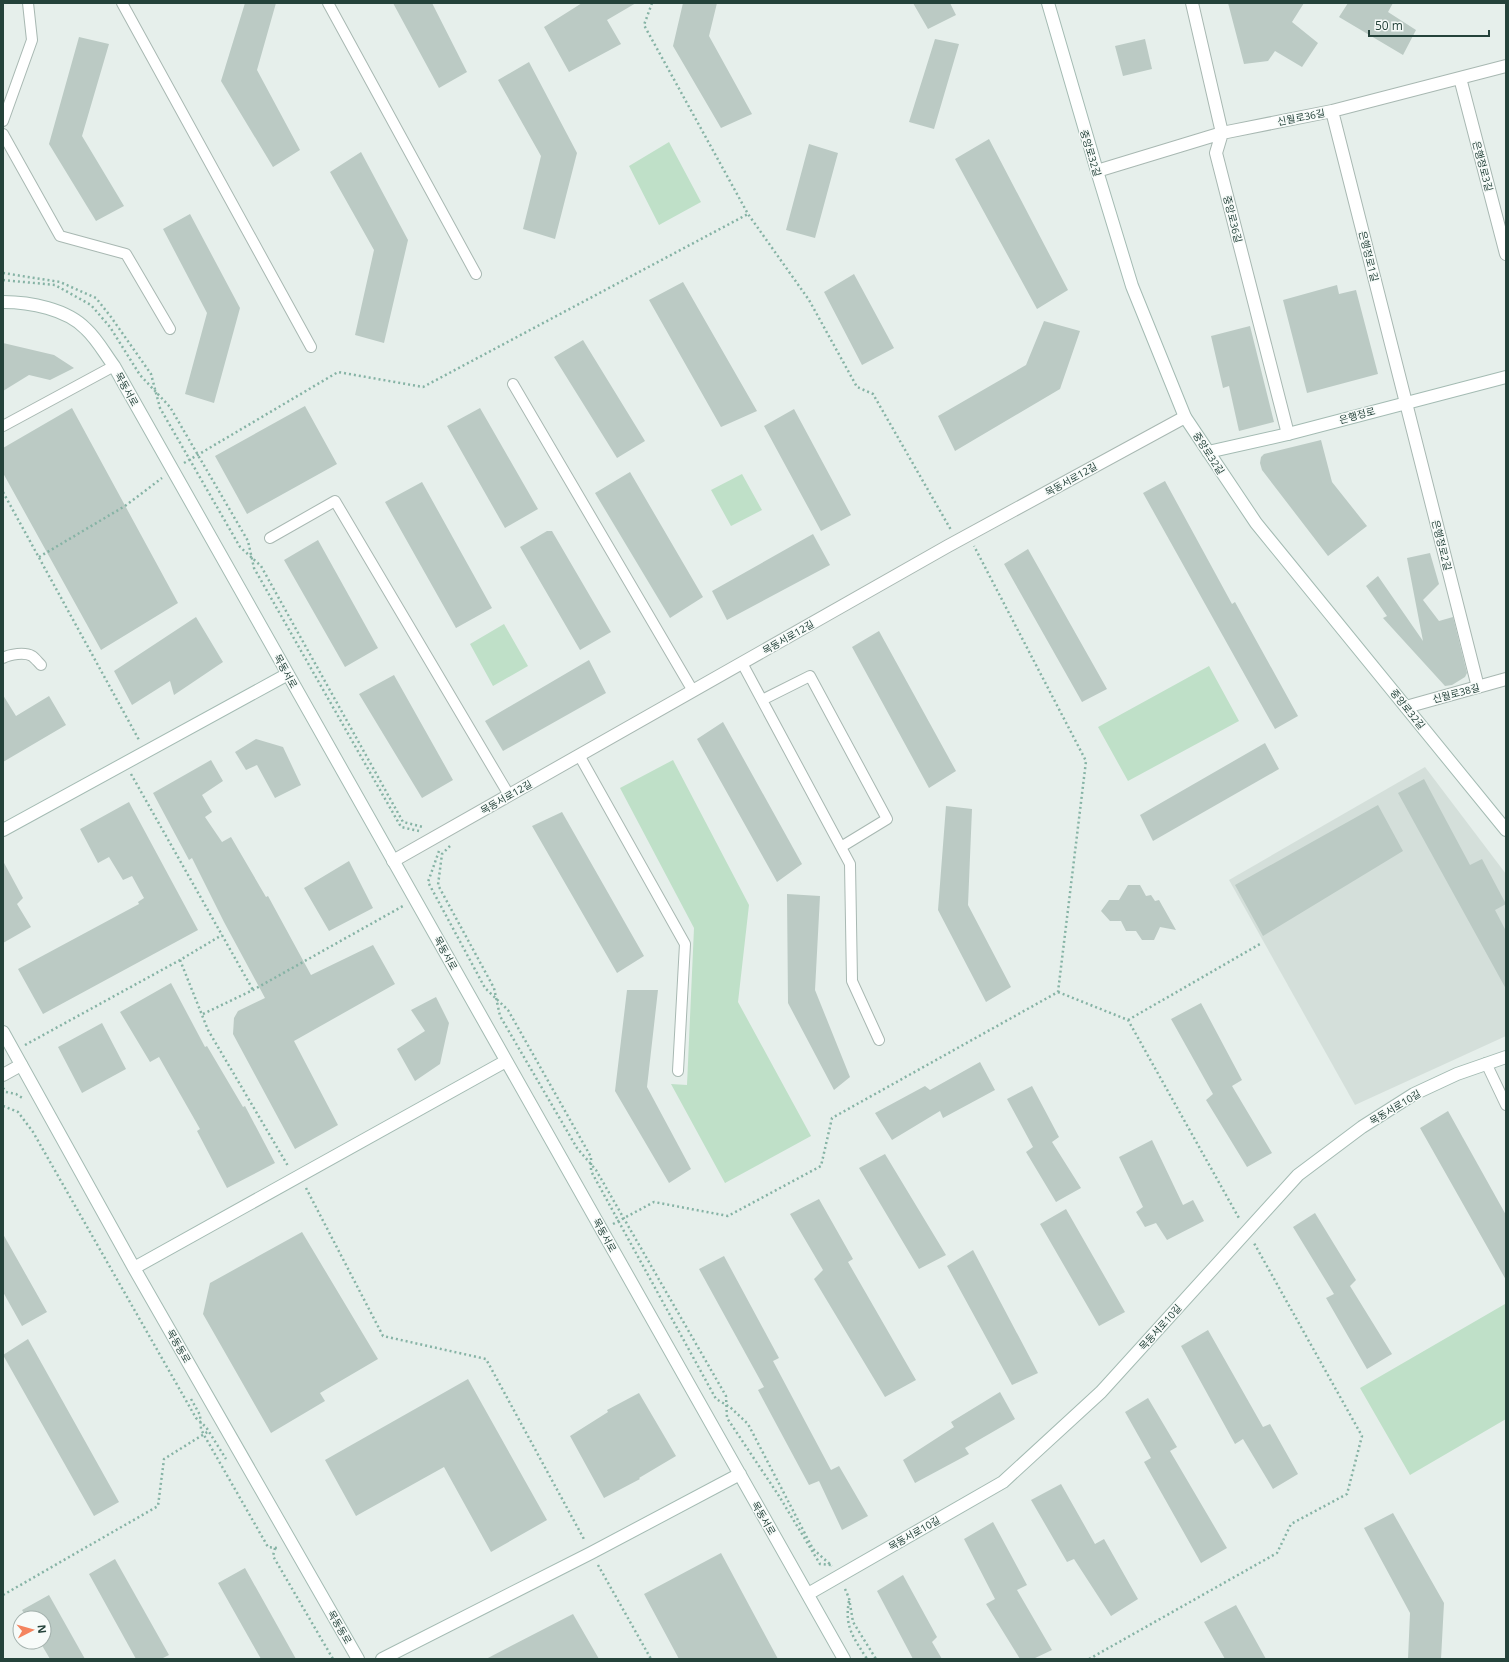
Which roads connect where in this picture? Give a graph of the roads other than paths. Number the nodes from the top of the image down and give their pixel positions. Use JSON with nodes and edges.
{"nodes":[{"id":1,"x":28,"y":3,"type":"edge"},
{"id":2,"x":122,"y":3,"type":"edge"},
{"id":3,"x":328,"y":3,"type":"edge"},
{"id":4,"x":1048,"y":3,"type":"edge"},
{"id":5,"x":1192,"y":3,"type":"edge"},
{"id":6,"x":1506,"y":66,"type":"edge"},
{"id":7,"x":1460,"y":78,"type":"junction"},
{"id":8,"x":1332,"y":111,"type":"junction"},
{"id":9,"x":3,"y":121,"type":"edge"},
{"id":10,"x":1222,"y":132,"type":"junction"},
{"id":11,"x":3,"y":134,"type":"edge"},
{"id":12,"x":1096,"y":171,"type":"junction"},
{"id":13,"x":1506,"y":254,"type":"edge"},
{"id":14,"x":476,"y":274,"type":"dead end"},
{"id":15,"x":3,"y":302,"type":"edge"},
{"id":16,"x":170,"y":329,"type":"dead end"},
{"id":17,"x":311,"y":347,"type":"dead end"},
{"id":18,"x":114,"y":366,"type":"junction"},
{"id":19,"x":1506,"y":377,"type":"edge"},
{"id":20,"x":514,"y":384,"type":"dead end"},
{"id":21,"x":1407,"y":402,"type":"junction"},
{"id":22,"x":1185,"y":416,"type":"junction"},
{"id":23,"x":3,"y":426,"type":"edge"},
{"id":24,"x":1288,"y":434,"type":"junction"},
{"id":25,"x":1208,"y":452,"type":"junction"},
{"id":26,"x":270,"y":538,"type":"dead end"},
{"id":27,"x":3,"y":658,"type":"edge"},
{"id":28,"x":742,"y":663,"type":"junction"},
{"id":29,"x":41,"y":665,"type":"dead end"},
{"id":30,"x":288,"y":674,"type":"junction"},
{"id":31,"x":1506,"y":679,"type":"edge"},
{"id":32,"x":1478,"y":687,"type":"junction"},
{"id":33,"x":693,"y":691,"type":"junction"},
{"id":34,"x":762,"y":700,"type":"junction"},
{"id":35,"x":1406,"y":707,"type":"junction"},
{"id":36,"x":579,"y":755,"type":"junction"},
{"id":37,"x":509,"y":795,"type":"junction"},
{"id":38,"x":3,"y":830,"type":"edge"},
{"id":39,"x":1506,"y":830,"type":"edge"},
{"id":40,"x":841,"y":847,"type":"junction"},
{"id":41,"x":393,"y":861,"type":"junction"},
{"id":42,"x":3,"y":1032,"type":"edge"},
{"id":43,"x":879,"y":1040,"type":"dead end"},
{"id":44,"x":1506,"y":1057,"type":"edge"},
{"id":45,"x":506,"y":1061,"type":"junction"},
{"id":46,"x":1486,"y":1063,"type":"junction"},
{"id":47,"x":22,"y":1065,"type":"junction"},
{"id":48,"x":678,"y":1071,"type":"dead end"},
{"id":49,"x":3,"y":1075,"type":"edge"},
{"id":50,"x":1506,"y":1105,"type":"edge"},
{"id":51,"x":134,"y":1268,"type":"junction"},
{"id":52,"x":740,"y":1474,"type":"junction"},
{"id":53,"x":808,"y":1594,"type":"junction"},
{"id":54,"x":358,"y":1659,"type":"edge"},
{"id":55,"x":382,"y":1659,"type":"edge"},
{"id":56,"x":844,"y":1659,"type":"edge"}],
"edges":[{"from":1,"to":9,"type":"lane"},
{"from":2,"to":17,"type":"lane"},
{"from":3,"to":14,"type":"lane"},
{"from":4,"to":12,"type":"street","name":"중앙로32길"},
{"from":5,"to":10,"type":"street","name":"중앙로36길"},
{"from":6,"to":7,"type":"street","name":"신월로36길"},
{"from":7,"to":8,"type":"street","name":"신월로36길"},
{"from":7,"to":13,"type":"street","name":"은행정로3길"},
{"from":8,"to":10,"type":"street","name":"신월로36길"},
{"from":8,"to":21,"type":"street","name":"은행정로1길"},
{"from":10,"to":12,"type":"street","name":"신월로36길"},
{"from":10,"to":24,"type":"street","name":"중앙로36길"},
{"from":11,"to":16,"type":"lane"},
{"from":12,"to":22,"type":"street","name":"중앙로32길"},
{"from":15,"to":18,"type":"street","name":"목동서로"},
{"from":18,"to":23,"type":"lane"},
{"from":18,"to":30,"type":"street","name":"목동서로"},
{"from":19,"to":21,"type":"street","name":"은행정로"},
{"from":20,"to":33,"type":"lane"},
{"from":21,"to":24,"type":"street","name":"은행정로"},
{"from":21,"to":32,"type":"street","name":"은행정로2길"},
{"from":22,"to":25,"type":"street","name":"중앙로32길"},
{"from":22,"to":28,"type":"street","name":"목동서로12길"},
{"from":24,"to":25,"type":"street","name":"은행정로"},
{"from":25,"to":35,"type":"street","name":"중앙로32길"},
{"from":26,"to":37,"type":"lane"},
{"from":27,"to":29,"type":"lane"},
{"from":28,"to":33,"type":"street","name":"목동서로12길"},
{"from":28,"to":34,"type":"lane"},
{"from":30,"to":38,"type":"street"},
{"from":30,"to":41,"type":"street","name":"목동서로"},
{"from":31,"to":32,"type":"street","name":"신월로38길"},
{"from":32,"to":35,"type":"street","name":"신월로38길"},
{"from":33,"to":36,"type":"street","name":"목동서로12길"},
{"from":34,"to":40,"type":"lane"},
{"from":34,"to":40,"type":"lane"},
{"from":35,"to":39,"type":"street","name":"중앙로32길"},
{"from":36,"to":37,"type":"street","name":"목동서로12길"},
{"from":36,"to":48,"type":"lane"},
{"from":37,"to":41,"type":"street","name":"목동서로12길"},
{"from":40,"to":43,"type":"lane"},
{"from":41,"to":45,"type":"street","name":"목동서로"},
{"from":42,"to":47,"type":"street","name":"목동동로"},
{"from":44,"to":46,"type":"street","name":"목동서로10길"},
{"from":45,"to":51,"type":"street"},
{"from":45,"to":52,"type":"street","name":"목동서로"},
{"from":46,"to":50,"type":"lane"},
{"from":46,"to":53,"type":"street","name":"목동서로10길"},
{"from":47,"to":49,"type":"street"},
{"from":47,"to":51,"type":"street","name":"목동동로"},
{"from":51,"to":54,"type":"street","name":"목동동로"},
{"from":52,"to":53,"type":"street","name":"목동서로"},
{"from":52,"to":55,"type":"street"},
{"from":53,"to":56,"type":"street","name":"목동서로"}]}
